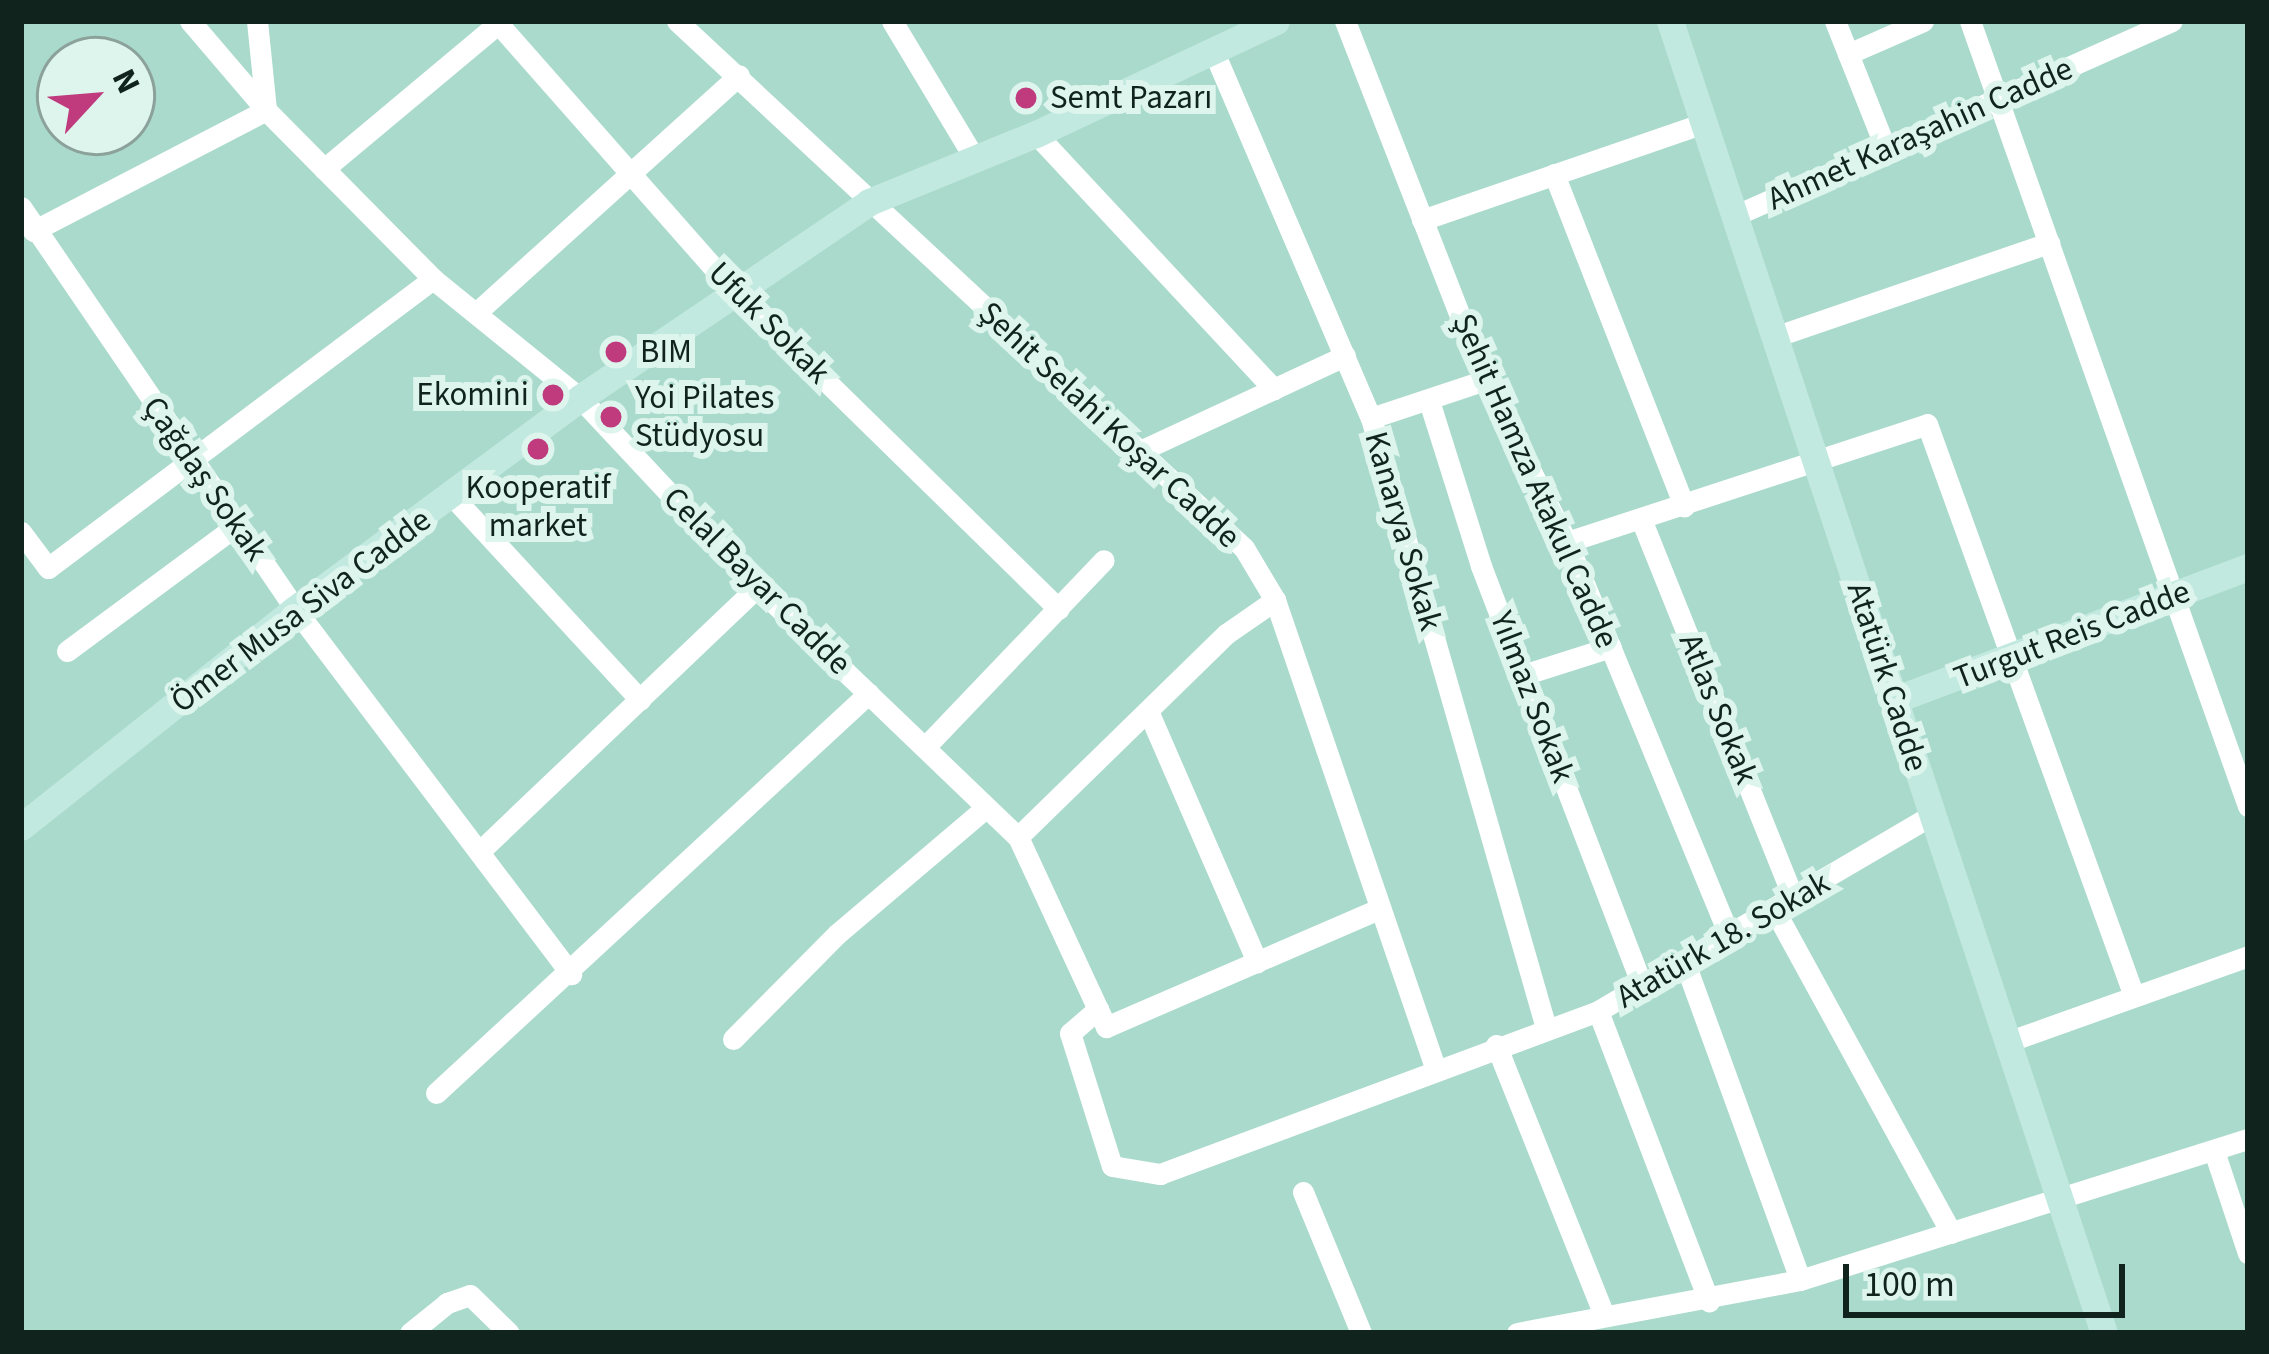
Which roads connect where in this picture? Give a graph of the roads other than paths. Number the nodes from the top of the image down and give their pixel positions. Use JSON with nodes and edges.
{"nodes":[{"id":1,"x":190,"y":21,"type":"edge"},
{"id":2,"x":257,"y":21,"type":"edge"},
{"id":3,"x":677,"y":21,"type":"edge"},
{"id":4,"x":892,"y":21,"type":"edge"},
{"id":5,"x":1276,"y":21,"type":"edge"},
{"id":6,"x":1345,"y":21,"type":"edge"},
{"id":7,"x":1670,"y":21,"type":"edge"},
{"id":8,"x":1835,"y":21,"type":"edge"},
{"id":9,"x":1923,"y":21,"type":"edge"},
{"id":10,"x":1970,"y":21,"type":"edge"},
{"id":11,"x":2171,"y":21,"type":"edge"},
{"id":12,"x":498,"y":22,"type":"edge"},
{"id":13,"x":1213,"y":50,"type":"junction"},
{"id":14,"x":1848,"y":54,"type":"junction"},
{"id":15,"x":739,"y":75,"type":"junction"},
{"id":16,"x":2000,"y":100,"type":"junction"},
{"id":17,"x":266,"y":110,"type":"junction"},
{"id":18,"x":1703,"y":122,"type":"junction"},
{"id":19,"x":1036,"y":134,"type":"junction"},
{"id":20,"x":1887,"y":152,"type":"junction"},
{"id":21,"x":975,"y":159,"type":"junction"},
{"id":22,"x":324,"y":169,"type":"junction"},
{"id":23,"x":1554,"y":174,"type":"junction"},
{"id":24,"x":630,"y":175,"type":"junction"},
{"id":25,"x":868,"y":202,"type":"junction"},
{"id":26,"x":21,"y":207,"type":"edge"},
{"id":27,"x":1735,"y":216,"type":"junction"},
{"id":28,"x":1422,"y":220,"type":"junction"},
{"id":29,"x":33,"y":231,"type":"junction"},
{"id":30,"x":2050,"y":243,"type":"junction"},
{"id":31,"x":434,"y":279,"type":"junction"},
{"id":32,"x":735,"y":292,"type":"junction"},
{"id":33,"x":477,"y":312,"type":"junction"},
{"id":34,"x":1774,"y":337,"type":"junction"},
{"id":35,"x":1346,"y":356,"type":"junction"},
{"id":36,"x":1485,"y":380,"type":"junction"},
{"id":37,"x":1274,"y":389,"type":"junction"},
{"id":38,"x":580,"y":398,"type":"junction"},
{"id":39,"x":1430,"y":404,"type":"junction"},
{"id":40,"x":1371,"y":418,"type":"junction"},
{"id":41,"x":1140,"y":451,"type":"junction"},
{"id":42,"x":1814,"y":458,"type":"junction"},
{"id":43,"x":190,"y":459,"type":"junction"},
{"id":44,"x":452,"y":497,"type":"junction"},
{"id":45,"x":1684,"y":506,"type":"junction"},
{"id":46,"x":1641,"y":519,"type":"junction"},
{"id":47,"x":237,"y":526,"type":"junction"},
{"id":48,"x":21,"y":532,"type":"edge"},
{"id":49,"x":1567,"y":542,"type":"junction"},
{"id":50,"x":1104,"y":560,"type":"dead end"},
{"id":51,"x":2248,"y":567,"type":"edge"},
{"id":52,"x":757,"y":587,"type":"junction"},
{"id":53,"x":2175,"y":596,"type":"junction"},
{"id":54,"x":1275,"y":600,"type":"junction"},
{"id":55,"x":295,"y":608,"type":"junction"},
{"id":56,"x":1059,"y":609,"type":"junction"},
{"id":57,"x":1611,"y":647,"type":"junction"},
{"id":58,"x":67,"y":651,"type":"dead end"},
{"id":59,"x":2008,"y":663,"type":"junction"},
{"id":60,"x":1526,"y":674,"type":"junction"},
{"id":61,"x":869,"y":693,"type":"junction"},
{"id":62,"x":640,"y":700,"type":"junction"},
{"id":63,"x":1894,"y":700,"type":"junction"},
{"id":64,"x":1148,"y":710,"type":"junction"},
{"id":65,"x":926,"y":746,"type":"junction"},
{"id":66,"x":2246,"y":791,"type":"edge"},
{"id":67,"x":982,"y":811,"type":"junction"},
{"id":68,"x":1933,"y":815,"type":"junction"},
{"id":69,"x":21,"y":827,"type":"edge"},
{"id":70,"x":1018,"y":837,"type":"junction"},
{"id":71,"x":479,"y":852,"type":"junction"},
{"id":72,"x":1785,"y":906,"type":"junction"},
{"id":73,"x":1377,"y":910,"type":"junction"},
{"id":74,"x":1731,"y":939,"type":"junction"},
{"id":75,"x":2248,"y":956,"type":"edge"},
{"id":76,"x":1257,"y":962,"type":"junction"},
{"id":77,"x":1686,"y":966,"type":"junction"},
{"id":78,"x":571,"y":974,"type":"junction"},
{"id":79,"x":1643,"y":987,"type":"junction"},
{"id":80,"x":2134,"y":996,"type":"junction"},
{"id":81,"x":1598,"y":1012,"type":"junction"},
{"id":82,"x":1102,"y":1018,"type":"junction"},
{"id":83,"x":1546,"y":1028,"type":"junction"},
{"id":84,"x":733,"y":1039,"type":"dead end"},
{"id":85,"x":2007,"y":1042,"type":"junction"},
{"id":86,"x":1496,"y":1045,"type":"junction"},
{"id":87,"x":1435,"y":1066,"type":"junction"},
{"id":88,"x":436,"y":1094,"type":"dead end"},
{"id":89,"x":2248,"y":1139,"type":"edge"},
{"id":90,"x":2213,"y":1151,"type":"junction"},
{"id":91,"x":1303,"y":1192,"type":"dead end"},
{"id":92,"x":2061,"y":1202,"type":"junction"},
{"id":93,"x":1951,"y":1234,"type":"junction"},
{"id":94,"x":2248,"y":1253,"type":"edge"},
{"id":95,"x":1800,"y":1280,"type":"junction"},
{"id":96,"x":1709,"y":1301,"type":"junction"},
{"id":97,"x":1603,"y":1313,"type":"junction"},
{"id":98,"x":410,"y":1333,"type":"edge"},
{"id":99,"x":509,"y":1333,"type":"edge"},
{"id":100,"x":1361,"y":1333,"type":"edge"},
{"id":101,"x":1517,"y":1333,"type":"edge"},
{"id":102,"x":1568,"y":1333,"type":"edge"},
{"id":103,"x":2104,"y":1333,"type":"edge"}],
"edges":[{"from":1,"to":17,"type":"street","name":"Celal Bayar Cadde"},
{"from":2,"to":17,"type":"street"},
{"from":3,"to":15,"type":"street","name":"Şehit Selahi Koşar Cadde"},
{"from":4,"to":21,"type":"street"},
{"from":5,"to":13,"type":"main road","name":"Ömer Musa Siva Cadde"},
{"from":6,"to":28,"type":"street","name":"Şehit Hamza Atakul Cadde"},
{"from":7,"to":18,"type":"main road","name":"Atatürk Cadde"},
{"from":8,"to":14,"type":"street"},
{"from":9,"to":14,"type":"street"},
{"from":10,"to":16,"type":"street"},
{"from":11,"to":16,"type":"street","name":"Ahmet Karaşahin Cadde"},
{"from":12,"to":22,"type":"street"},
{"from":12,"to":24,"type":"street","name":"Ufuk Sokak"},
{"from":13,"to":19,"type":"main road","name":"Ömer Musa Siva Cadde"},
{"from":13,"to":35,"type":"street","name":"Kanarya Sokak"},
{"from":14,"to":20,"type":"street"},
{"from":15,"to":24,"type":"street"},
{"from":15,"to":25,"type":"street","name":"Şehit Selahi Koşar Cadde"},
{"from":16,"to":20,"type":"street","name":"Ahmet Karaşahin Cadde"},
{"from":16,"to":30,"type":"street"},
{"from":17,"to":22,"type":"street","name":"Celal Bayar Cadde"},
{"from":17,"to":29,"type":"street"},
{"from":18,"to":23,"type":"street"},
{"from":18,"to":27,"type":"main road","name":"Atatürk Cadde"},
{"from":19,"to":21,"type":"main road","name":"Ömer Musa Siva Cadde"},
{"from":19,"to":37,"type":"street"},
{"from":20,"to":27,"type":"street","name":"Ahmet Karaşahin Cadde"},
{"from":21,"to":25,"type":"main road","name":"Ömer Musa Siva Cadde"},
{"from":22,"to":31,"type":"street","name":"Celal Bayar Cadde"},
{"from":23,"to":28,"type":"street"},
{"from":23,"to":45,"type":"street"},
{"from":24,"to":32,"type":"street","name":"Ufuk Sokak"},
{"from":24,"to":33,"type":"street"},
{"from":25,"to":32,"type":"main road","name":"Ömer Musa Siva Cadde"},
{"from":25,"to":41,"type":"street","name":"Şehit Selahi Koşar Cadde"},
{"from":26,"to":29,"type":"street","name":"Çağdaş Sokak"},
{"from":27,"to":34,"type":"main road","name":"Atatürk Cadde"},
{"from":28,"to":36,"type":"street","name":"Şehit Hamza Atakul Cadde"},
{"from":29,"to":43,"type":"street","name":"Çağdaş Sokak"},
{"from":30,"to":34,"type":"street"},
{"from":30,"to":53,"type":"street"},
{"from":31,"to":33,"type":"street","name":"Celal Bayar Cadde"},
{"from":31,"to":43,"type":"street"},
{"from":32,"to":38,"type":"main road","name":"Ömer Musa Siva Cadde"},
{"from":32,"to":56,"type":"street","name":"Ufuk Sokak"},
{"from":33,"to":38,"type":"street","name":"Celal Bayar Cadde"},
{"from":34,"to":42,"type":"main road","name":"Atatürk Cadde"},
{"from":35,"to":37,"type":"street"},
{"from":35,"to":40,"type":"street","name":"Kanarya Sokak"},
{"from":36,"to":39,"type":"street"},
{"from":36,"to":49,"type":"street","name":"Şehit Hamza Atakul Cadde"},
{"from":37,"to":41,"type":"street"},
{"from":38,"to":44,"type":"main road","name":"Ömer Musa Siva Cadde"},
{"from":38,"to":52,"type":"street","name":"Celal Bayar Cadde"},
{"from":39,"to":40,"type":"street"},
{"from":39,"to":60,"type":"street","name":"Yılmaz Sokak"},
{"from":40,"to":83,"type":"street","name":"Kanarya Sokak"},
{"from":41,"to":54,"type":"street","name":"Şehit Selahi Koşar Cadde"},
{"from":42,"to":45,"type":"street"},
{"from":42,"to":59,"type":"street"},
{"from":42,"to":63,"type":"main road","name":"Atatürk Cadde"},
{"from":43,"to":47,"type":"street","name":"Çağdaş Sokak"},
{"from":43,"to":48,"type":"street"},
{"from":44,"to":55,"type":"main road","name":"Ömer Musa Siva Cadde"},
{"from":44,"to":62,"type":"street"},
{"from":45,"to":46,"type":"street"},
{"from":46,"to":49,"type":"street"},
{"from":46,"to":72,"type":"street","name":"Atlas Sokak"},
{"from":47,"to":55,"type":"street","name":"Çağdaş Sokak"},
{"from":47,"to":58,"type":"street"},
{"from":49,"to":57,"type":"street","name":"Şehit Hamza Atakul Cadde"},
{"from":50,"to":56,"type":"street"},
{"from":51,"to":53,"type":"main road","name":"Turgut Reis Cadde"},
{"from":52,"to":61,"type":"street","name":"Celal Bayar Cadde"},
{"from":52,"to":62,"type":"street"},
{"from":53,"to":59,"type":"main road","name":"Turgut Reis Cadde"},
{"from":53,"to":66,"type":"street"},
{"from":54,"to":64,"type":"street"},
{"from":54,"to":73,"type":"street","name":"Şehit Selahi Koşar Cadde"},
{"from":55,"to":69,"type":"main road","name":"Ömer Musa Siva Cadde"},
{"from":55,"to":71,"type":"street","name":"Çağdaş Sokak"},
{"from":56,"to":65,"type":"street"},
{"from":57,"to":60,"type":"street"},
{"from":57,"to":74,"type":"street","name":"Şehit Hamza Atakul Cadde"},
{"from":59,"to":63,"type":"main road","name":"Turgut Reis Cadde"},
{"from":59,"to":80,"type":"street"},
{"from":60,"to":79,"type":"street","name":"Yılmaz Sokak"},
{"from":61,"to":65,"type":"street","name":"Celal Bayar Cadde"},
{"from":61,"to":78,"type":"street"},
{"from":62,"to":71,"type":"street"},
{"from":63,"to":68,"type":"main road","name":"Atatürk Cadde"},
{"from":64,"to":70,"type":"street"},
{"from":64,"to":76,"type":"street"},
{"from":65,"to":67,"type":"street","name":"Celal Bayar Cadde"},
{"from":67,"to":70,"type":"street","name":"Celal Bayar Cadde"},
{"from":67,"to":84,"type":"street"},
{"from":68,"to":72,"type":"street","name":"Atatürk 18. Sokak"},
{"from":68,"to":85,"type":"main road","name":"Atatürk Cadde"},
{"from":70,"to":82,"type":"street","name":"Celal Bayar Cadde"},
{"from":71,"to":78,"type":"street","name":"Çağdaş Sokak"},
{"from":72,"to":74,"type":"street","name":"Atatürk 18. Sokak"},
{"from":72,"to":93,"type":"street","name":"Atlas Sokak"},
{"from":73,"to":76,"type":"street"},
{"from":73,"to":87,"type":"street","name":"Şehit Selahi Koşar Cadde"},
{"from":74,"to":77,"type":"street","name":"Atatürk 18. Sokak"},
{"from":75,"to":80,"type":"street"},
{"from":76,"to":82,"type":"street"},
{"from":77,"to":79,"type":"street","name":"Atatürk 18. Sokak"},
{"from":77,"to":95,"type":"street"},
{"from":78,"to":88,"type":"street"},
{"from":79,"to":81,"type":"street","name":"Atatürk 18. Sokak"},
{"from":80,"to":85,"type":"street"},
{"from":81,"to":83,"type":"street","name":"Atatürk 18. Sokak"},
{"from":81,"to":96,"type":"street"},
{"from":82,"to":87,"type":"street","name":"Atatürk 18. Sokak"},
{"from":83,"to":86,"type":"street","name":"Atatürk 18. Sokak"},
{"from":85,"to":92,"type":"main road","name":"Atatürk Cadde"},
{"from":86,"to":87,"type":"street","name":"Atatürk 18. Sokak"},
{"from":86,"to":97,"type":"street"},
{"from":89,"to":90,"type":"street"},
{"from":90,"to":92,"type":"street"},
{"from":90,"to":94,"type":"street"},
{"from":91,"to":100,"type":"street"},
{"from":92,"to":93,"type":"street"},
{"from":92,"to":103,"type":"main road","name":"Atatürk Cadde"},
{"from":93,"to":95,"type":"street"},
{"from":95,"to":96,"type":"street"},
{"from":96,"to":97,"type":"street"},
{"from":97,"to":101,"type":"street"},
{"from":97,"to":102,"type":"street"},
{"from":98,"to":99,"type":"street"}]}
